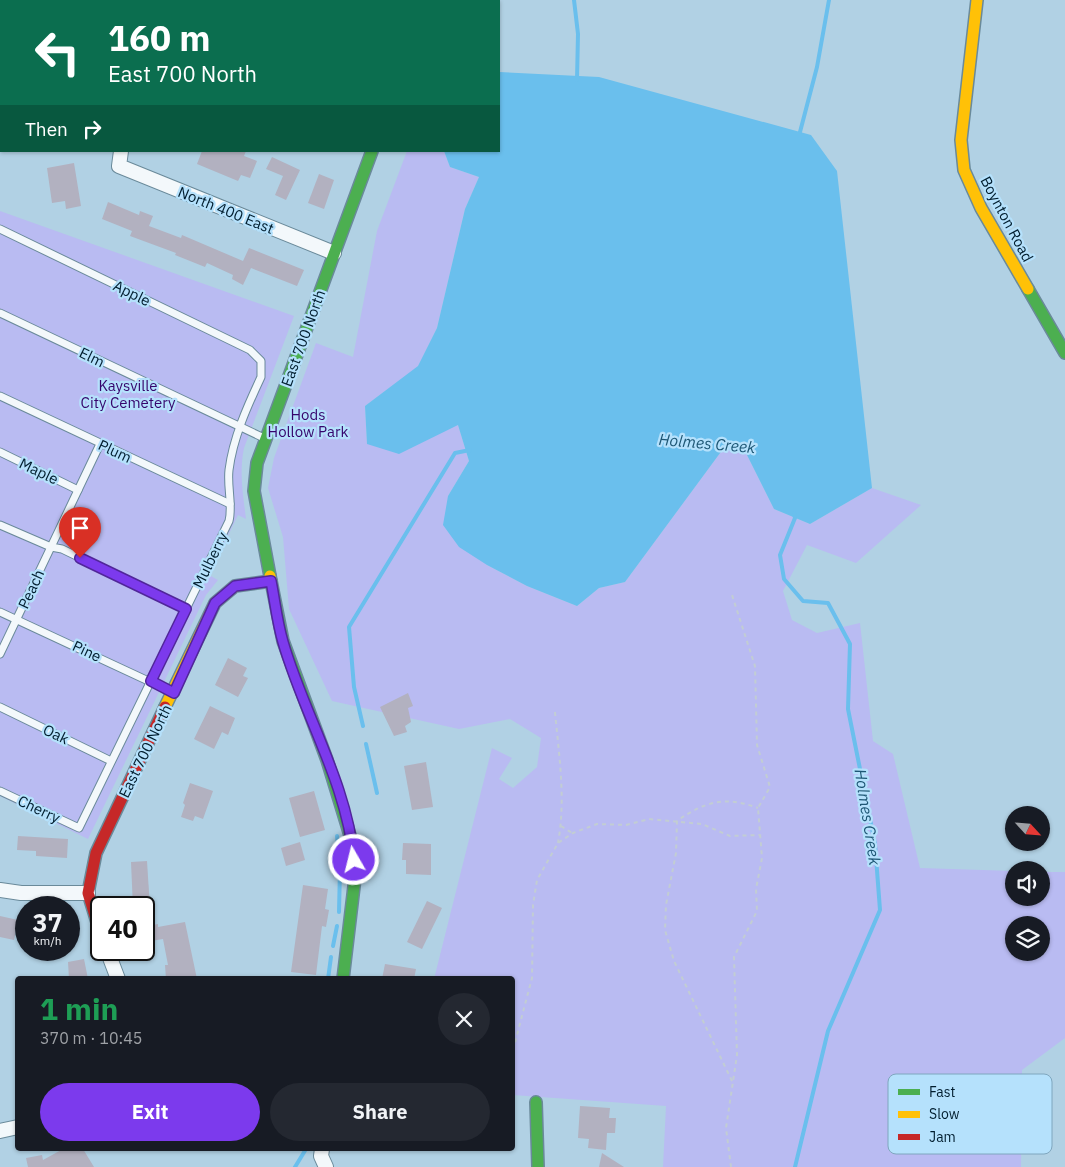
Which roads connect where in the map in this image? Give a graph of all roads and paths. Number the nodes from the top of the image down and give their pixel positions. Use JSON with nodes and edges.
{"nodes":[{"id":1,"x":977,"y":0,"type":"edge"},
{"id":2,"x":121,"y":152,"type":"edge"},
{"id":3,"x":372,"y":152,"type":"edge"},
{"id":4,"x":0,"y":229,"type":"edge"},
{"id":5,"x":334,"y":253,"type":"junction"},
{"id":6,"x":0,"y":313,"type":"edge"},
{"id":7,"x":1065,"y":353,"type":"edge"},
{"id":8,"x":261,"y":361,"type":"joint"},
{"id":9,"x":0,"y":396,"type":"edge"},
{"id":10,"x":240,"y":428,"type":"junction"},
{"id":11,"x":266,"y":439,"type":"junction"},
{"id":12,"x":100,"y":444,"type":"junction"},
{"id":13,"x":0,"y":452,"type":"edge"},
{"id":14,"x":78,"y":490,"type":"junction"},
{"id":15,"x":230,"y":504,"type":"junction"},
{"id":16,"x":0,"y":525,"type":"edge"},
{"id":17,"x":51,"y":547,"type":"junction"},
{"id":18,"x":271,"y":581,"type":"junction"},
{"id":19,"x":732,"y":595,"type":"dead end"},
{"id":20,"x":186,"y":609,"type":"junction"},
{"id":21,"x":0,"y":612,"type":"edge"},
{"id":22,"x":17,"y":618,"type":"junction"},
{"id":23,"x":0,"y":654,"type":"edge"},
{"id":24,"x":151,"y":681,"type":"junction"},
{"id":25,"x":174,"y":693,"type":"junction"},
{"id":26,"x":0,"y":707,"type":"edge"},
{"id":27,"x":555,"y":712,"type":"dead end"},
{"id":28,"x":111,"y":761,"type":"junction"},
{"id":29,"x":0,"y":790,"type":"edge"},
{"id":30,"x":758,"y":808,"type":"junction"},
{"id":31,"x":677,"y":821,"type":"junction"},
{"id":32,"x":561,"y":826,"type":"junction"},
{"id":33,"x":79,"y":828,"type":"joint"},
{"id":34,"x":573,"y":833,"type":"junction"},
{"id":35,"x":760,"y":835,"type":"junction"},
{"id":36,"x":558,"y":843,"type":"junction"},
{"id":37,"x":0,"y":890,"type":"edge"},
{"id":38,"x":88,"y":893,"type":"junction"},
{"id":39,"x":90,"y":899,"type":"edge"},
{"id":40,"x":111,"y":961,"type":"edge"},
{"id":41,"x":117,"y":976,"type":"edge"},
{"id":42,"x":343,"y":976,"type":"edge"},
{"id":43,"x":515,"y":1042,"type":"edge"},
{"id":44,"x":733,"y":1082,"type":"junction"},
{"id":45,"x":536,"y":1102,"type":"dead end"},
{"id":46,"x":15,"y":1128,"type":"edge"},
{"id":47,"x":0,"y":1131,"type":"edge"},
{"id":48,"x":322,"y":1151,"type":"edge"},
{"id":49,"x":326,"y":1167,"type":"edge"},
{"id":50,"x":538,"y":1167,"type":"edge"},
{"id":51,"x":731,"y":1167,"type":"edge"}],
"edges":[{"from":1,"to":7,"type":"street","name":"Boynton Road"},
{"from":2,"to":5,"type":"street","name":"North 400 East"},
{"from":3,"to":5,"type":"street","name":"East 700 North"},
{"from":4,"to":8,"type":"lane","name":"Apple"},
{"from":5,"to":11,"type":"street","name":"East 700 North"},
{"from":6,"to":10,"type":"lane","name":"Elm"},
{"from":8,"to":10,"type":"lane","name":"Mulberry"},
{"from":9,"to":12,"type":"lane","name":"Plum"},
{"from":10,"to":11,"type":"lane","name":"Elm"},
{"from":10,"to":15,"type":"lane","name":"Mulberry"},
{"from":11,"to":18,"type":"street","name":"East 700 North"},
{"from":12,"to":14,"type":"lane","name":"Peach"},
{"from":12,"to":15,"type":"lane","name":"Plum"},
{"from":13,"to":14,"type":"lane","name":"Maple"},
{"from":14,"to":17,"type":"lane","name":"Peach"},
{"from":15,"to":20,"type":"lane","name":"Mulberry"},
{"from":16,"to":17,"type":"lane"},
{"from":17,"to":20,"type":"lane"},
{"from":17,"to":22,"type":"lane","name":"Peach"},
{"from":18,"to":25,"type":"street","name":"East 700 North"},
{"from":18,"to":42,"type":"street"},
{"from":19,"to":30,"type":"path"},
{"from":20,"to":24,"type":"lane","name":"Mulberry"},
{"from":21,"to":22,"type":"lane","name":"Pine"},
{"from":22,"to":23,"type":"lane","name":"Peach"},
{"from":22,"to":24,"type":"lane","name":"Pine"},
{"from":24,"to":25,"type":"lane","name":"Pine"},
{"from":24,"to":28,"type":"lane","name":"Mulberry"},
{"from":25,"to":38,"type":"street","name":"East 700 North"},
{"from":26,"to":28,"type":"lane","name":"Oak"},
{"from":27,"to":32,"type":"path"},
{"from":28,"to":33,"type":"lane","name":"Mulberry"},
{"from":29,"to":33,"type":"lane","name":"Cherry"},
{"from":30,"to":31,"type":"path"},
{"from":30,"to":35,"type":"path"},
{"from":31,"to":34,"type":"path"},
{"from":31,"to":35,"type":"path"},
{"from":31,"to":44,"type":"path"},
{"from":32,"to":34,"type":"path"},
{"from":32,"to":36,"type":"path"},
{"from":34,"to":36,"type":"path"},
{"from":35,"to":44,"type":"path"},
{"from":36,"to":43,"type":"path"},
{"from":37,"to":38,"type":"street"},
{"from":38,"to":39,"type":"street","name":"East 700 North"},
{"from":40,"to":41,"type":"street"},
{"from":44,"to":51,"type":"path"},
{"from":45,"to":50,"type":"street"},
{"from":46,"to":47,"type":"street"},
{"from":48,"to":49,"type":"street"}]}
